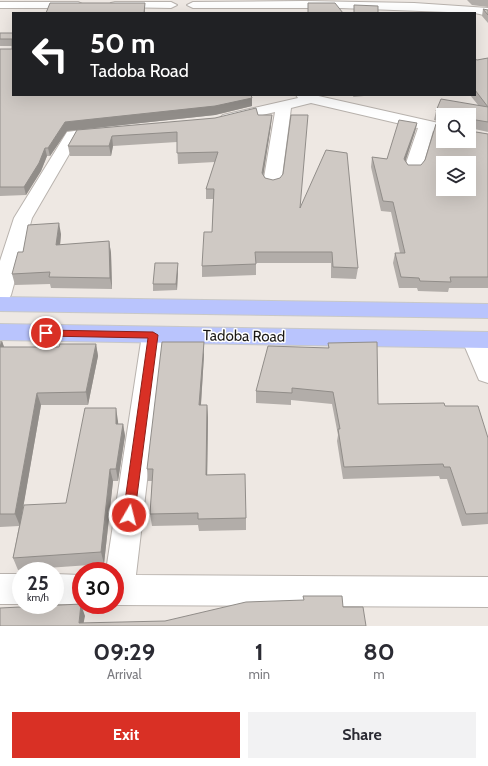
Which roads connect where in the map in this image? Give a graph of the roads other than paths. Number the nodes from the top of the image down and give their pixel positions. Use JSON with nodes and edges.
{"nodes":[{"id":1,"x":172,"y":2,"type":"edge"},
{"id":2,"x":0,"y":5,"type":"edge"},
{"id":3,"x":92,"y":5,"type":"junction"},
{"id":4,"x":198,"y":9,"type":"edge"},
{"id":5,"x":427,"y":10,"type":"edge"},
{"id":6,"x":46,"y":12,"type":"edge"},
{"id":7,"x":488,"y":12,"type":"edge"},
{"id":8,"x":318,"y":96,"type":"edge"},
{"id":9,"x":307,"y":97,"type":"edge"},
{"id":10,"x":284,"y":105,"type":"junction"},
{"id":11,"x":215,"y":121,"type":"edge"},
{"id":12,"x":427,"y":125,"type":"junction"},
{"id":13,"x":436,"y":127,"type":"edge"},
{"id":14,"x":120,"y":130,"type":"edge"},
{"id":15,"x":413,"y":169,"type":"edge"},
{"id":16,"x":272,"y":184,"type":"edge"},
{"id":17,"x":0,"y":295,"type":"edge"},
{"id":18,"x":0,"y":304,"type":"edge"},
{"id":19,"x":488,"y":311,"type":"edge"},
{"id":20,"x":0,"y":332,"type":"edge"},
{"id":21,"x":153,"y":335,"type":"junction"},
{"id":22,"x":480,"y":340,"type":"edge"},
{"id":23,"x":488,"y":374,"type":"edge"},
{"id":24,"x":121,"y":562,"type":"edge"},
{"id":25,"x":0,"y":589,"type":"edge"},
{"id":26,"x":12,"y":589,"type":"edge"},
{"id":27,"x":124,"y":590,"type":"edge"},
{"id":28,"x":488,"y":592,"type":"edge"}],
"edges":[{"from":1,"to":3,"type":"street"},
{"from":1,"to":4,"type":"street"},
{"from":2,"to":3,"type":"street"},
{"from":3,"to":6,"type":"street"},
{"from":4,"to":5,"type":"street"},
{"from":5,"to":7,"type":"street"},
{"from":8,"to":9,"type":"street"},
{"from":9,"to":10,"type":"street"},
{"from":9,"to":12,"type":"street"},
{"from":10,"to":11,"type":"street"},
{"from":10,"to":16,"type":"street"},
{"from":12,"to":13,"type":"street"},
{"from":12,"to":15,"type":"street"},
{"from":14,"to":17,"type":"street"},
{"from":18,"to":19,"type":"main road","name":"Tadoba Road"},
{"from":20,"to":21,"type":"main road","name":"Tadoba Road"},
{"from":21,"to":22,"type":"main road","name":"Tadoba Road"},
{"from":21,"to":24,"type":"street"},
{"from":22,"to":23,"type":"street"},
{"from":25,"to":26,"type":"street"},
{"from":27,"to":28,"type":"street"}]}
